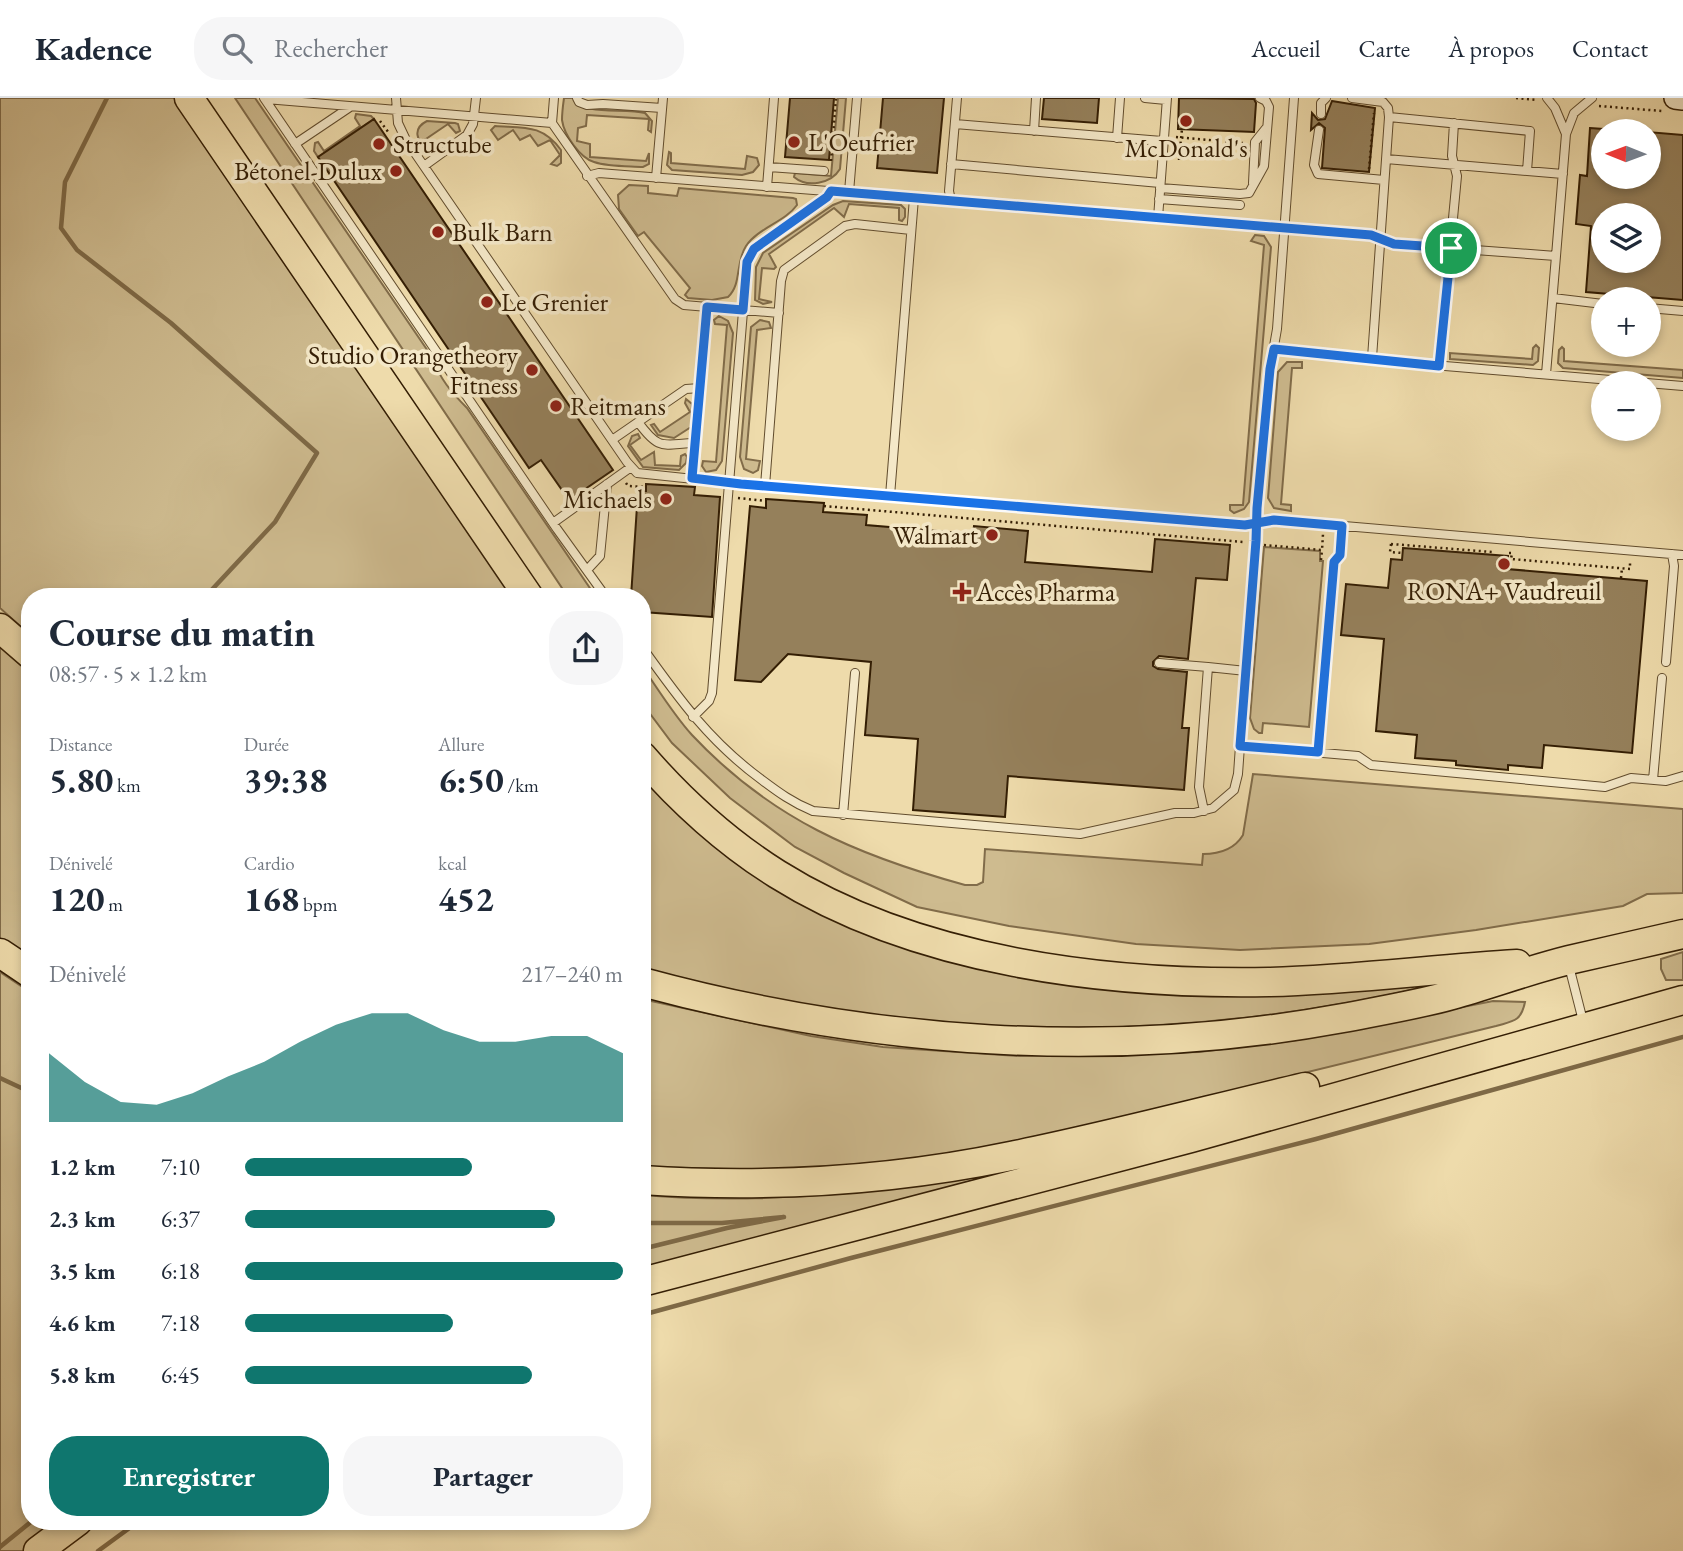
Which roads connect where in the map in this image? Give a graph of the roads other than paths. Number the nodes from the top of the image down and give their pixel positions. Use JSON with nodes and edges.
{"nodes":[{"id":1,"x":189,"y":98,"type":"edge"},
{"id":2,"x":265,"y":98,"type":"edge"},
{"id":3,"x":396,"y":98,"type":"edge"},
{"id":4,"x":476,"y":98,"type":"edge"},
{"id":5,"x":554,"y":98,"type":"edge"},
{"id":6,"x":577,"y":98,"type":"edge"},
{"id":7,"x":663,"y":98,"type":"edge"},
{"id":8,"x":774,"y":98,"type":"edge"},
{"id":9,"x":857,"y":98,"type":"edge"},
{"id":10,"x":957,"y":98,"type":"edge"},
{"id":11,"x":1037,"y":98,"type":"edge"},
{"id":12,"x":1120,"y":98,"type":"edge"},
{"id":13,"x":1144,"y":98,"type":"edge"},
{"id":14,"x":1259,"y":98,"type":"edge"},
{"id":15,"x":1294,"y":98,"type":"edge"},
{"id":16,"x":1326,"y":98,"type":"edge"},
{"id":17,"x":1352,"y":98,"type":"edge"},
{"id":18,"x":1166,"y":99,"type":"edge"},
{"id":19,"x":1543,"y":99,"type":"edge"},
{"id":20,"x":1594,"y":102,"type":"edge"},
{"id":21,"x":351,"y":106,"type":"junction"},
{"id":22,"x":662,"y":108,"type":"junction"},
{"id":23,"x":396,"y":110,"type":"junction"},
{"id":24,"x":1321,"y":114,"type":"dead end"},
{"id":25,"x":474,"y":117,"type":"junction"},
{"id":26,"x":1389,"y":117,"type":"junction"},
{"id":27,"x":552,"y":123,"type":"junction"},
{"id":28,"x":1454,"y":123,"type":"junction"},
{"id":29,"x":955,"y":124,"type":"junction"},
{"id":30,"x":1319,"y":130,"type":"dead end"},
{"id":31,"x":1034,"y":131,"type":"junction"},
{"id":32,"x":1566,"y":134,"type":"junction"},
{"id":33,"x":1116,"y":138,"type":"junction"},
{"id":34,"x":1162,"y":141,"type":"junction"},
{"id":35,"x":295,"y":144,"type":"junction"},
{"id":36,"x":1385,"y":159,"type":"junction"},
{"id":37,"x":951,"y":164,"type":"junction"},
{"id":38,"x":1454,"y":165,"type":"junction"},
{"id":39,"x":424,"y":166,"type":"junction"},
{"id":40,"x":769,"y":167,"type":"junction"},
{"id":41,"x":827,"y":171,"type":"road end"},
{"id":42,"x":1527,"y":171,"type":"junction"},
{"id":43,"x":1563,"y":174,"type":"junction"},
{"id":44,"x":587,"y":176,"type":"junction"},
{"id":45,"x":656,"y":178,"type":"junction"},
{"id":46,"x":1384,"y":180,"type":"junction"},
{"id":47,"x":1160,"y":185,"type":"junction"},
{"id":48,"x":767,"y":187,"type":"junction"},
{"id":49,"x":831,"y":191,"type":"junction"},
{"id":50,"x":849,"y":192,"type":"junction"},
{"id":51,"x":914,"y":198,"type":"junction"},
{"id":52,"x":1159,"y":199,"type":"junction"},
{"id":53,"x":951,"y":201,"type":"junction"},
{"id":54,"x":1240,"y":205,"type":"dead end"},
{"id":55,"x":1158,"y":218,"type":"junction"},
{"id":56,"x":1283,"y":228,"type":"junction"},
{"id":57,"x":911,"y":230,"type":"junction"},
{"id":58,"x":1381,"y":239,"type":"junction"},
{"id":59,"x":1451,"y":248,"type":"junction"},
{"id":60,"x":1556,"y":256,"type":"junction"},
{"id":61,"x":1553,"y":298,"type":"junction"},
{"id":62,"x":1591,"y":303,"type":"edge"},
{"id":63,"x":707,"y":307,"type":"junction"},
{"id":64,"x":1661,"y":309,"type":"edge"},
{"id":65,"x":743,"y":310,"type":"junction"},
{"id":66,"x":1683,"y":311,"type":"edge"},
{"id":67,"x":779,"y":313,"type":"junction"},
{"id":68,"x":1274,"y":349,"type":"junction"},
{"id":69,"x":1372,"y":358,"type":"junction"},
{"id":70,"x":1439,"y":366,"type":"junction"},
{"id":71,"x":1546,"y":374,"type":"junction"},
{"id":72,"x":1683,"y":386,"type":"edge"},
{"id":73,"x":700,"y":388,"type":"junction"},
{"id":74,"x":638,"y":422,"type":"junction"},
{"id":75,"x":612,"y":440,"type":"junction"},
{"id":76,"x":695,"y":443,"type":"junction"},
{"id":77,"x":631,"y":467,"type":"junction"},
{"id":78,"x":692,"y":478,"type":"junction"},
{"id":79,"x":730,"y":482,"type":"junction"},
{"id":80,"x":607,"y":484,"type":"junction"},
{"id":81,"x":765,"y":486,"type":"junction"},
{"id":82,"x":890,"y":496,"type":"junction"},
{"id":83,"x":553,"y":523,"type":"junction"},
{"id":84,"x":1257,"y":523,"type":"junction"},
{"id":85,"x":1342,"y":526,"type":"junction"},
{"id":86,"x":1672,"y":554,"type":"junction"},
{"id":87,"x":1683,"y":555,"type":"edge"},
{"id":88,"x":587,"y":570,"type":"junction"},
{"id":89,"x":523,"y":588,"type":"edge"},
{"id":90,"x":600,"y":588,"type":"edge"},
{"id":91,"x":0,"y":628,"type":"edge"},
{"id":92,"x":21,"y":646,"type":"edge"},
{"id":93,"x":651,"y":659,"type":"edge"},
{"id":94,"x":1665,"y":662,"type":"dead end"},
{"id":95,"x":1159,"y":663,"type":"dead end"},
{"id":96,"x":1208,"y":667,"type":"junction"},
{"id":97,"x":1246,"y":671,"type":"junction"},
{"id":98,"x":855,"y":673,"type":"dead end"},
{"id":99,"x":1662,"y":678,"type":"dead end"},
{"id":100,"x":693,"y":717,"type":"junction"},
{"id":101,"x":1240,"y":746,"type":"junction"},
{"id":102,"x":1318,"y":752,"type":"junction"},
{"id":103,"x":651,"y":766,"type":"edge"},
{"id":104,"x":1683,"y":776,"type":"edge"},
{"id":105,"x":1653,"y":780,"type":"junction"},
{"id":106,"x":1204,"y":811,"type":"junction"},
{"id":107,"x":844,"y":815,"type":"junction"},
{"id":108,"x":1683,"y":934,"type":"edge"},
{"id":109,"x":0,"y":953,"type":"edge"},
{"id":110,"x":1568,"y":961,"type":"junction"},
{"id":111,"x":21,"y":967,"type":"edge"},
{"id":112,"x":651,"y":984,"type":"edge"},
{"id":113,"x":1683,"y":998,"type":"edge"},
{"id":114,"x":1584,"y":1024,"type":"junction"},
{"id":115,"x":651,"y":1180,"type":"edge"},
{"id":116,"x":651,"y":1280,"type":"edge"},
{"id":117,"x":66,"y":1530,"type":"edge"},
{"id":118,"x":38,"y":1551,"type":"edge"}],
"edges":[{"from":1,"to":89,"type":"highway"},
{"from":2,"to":21,"type":"lane"},
{"from":2,"to":35,"type":"lane"},
{"from":3,"to":23,"type":"lane"},
{"from":4,"to":25,"type":"lane"},
{"from":5,"to":27,"type":"lane"},
{"from":6,"to":22,"type":"lane"},
{"from":7,"to":22,"type":"lane"},
{"from":8,"to":40,"type":"lane"},
{"from":9,"to":50,"type":"lane"},
{"from":10,"to":29,"type":"lane"},
{"from":11,"to":31,"type":"lane"},
{"from":12,"to":33,"type":"lane"},
{"from":13,"to":18,"type":"lane"},
{"from":14,"to":47,"type":"lane"},
{"from":15,"to":56,"type":"lane"},
{"from":16,"to":24,"type":"lane"},
{"from":17,"to":26,"type":"lane"},
{"from":18,"to":34,"type":"lane"},
{"from":19,"to":32,"type":"lane"},
{"from":20,"to":32,"type":"lane"},
{"from":21,"to":23,"type":"lane"},
{"from":21,"to":35,"type":"lane"},
{"from":22,"to":45,"type":"lane"},
{"from":23,"to":25,"type":"lane"},
{"from":23,"to":39,"type":"lane"},
{"from":25,"to":27,"type":"lane"},
{"from":25,"to":39,"type":"lane"},
{"from":26,"to":28,"type":"lane"},
{"from":26,"to":36,"type":"lane"},
{"from":27,"to":44,"type":"lane"},
{"from":28,"to":38,"type":"lane"},
{"from":28,"to":42,"type":"lane"},
{"from":29,"to":31,"type":"lane"},
{"from":29,"to":37,"type":"lane"},
{"from":30,"to":46,"type":"lane"},
{"from":31,"to":33,"type":"lane"},
{"from":32,"to":43,"type":"lane"},
{"from":33,"to":34,"type":"lane"},
{"from":34,"to":47,"type":"lane"},
{"from":35,"to":83,"type":"lane"},
{"from":36,"to":38,"type":"lane"},
{"from":36,"to":46,"type":"lane"},
{"from":37,"to":47,"type":"lane"},
{"from":37,"to":53,"type":"lane"},
{"from":38,"to":42,"type":"lane"},
{"from":38,"to":59,"type":"lane"},
{"from":39,"to":75,"type":"lane"},
{"from":40,"to":41,"type":"lane"},
{"from":40,"to":48,"type":"lane"},
{"from":42,"to":43,"type":"lane"},
{"from":43,"to":60,"type":"lane"},
{"from":44,"to":45,"type":"lane"},
{"from":44,"to":63,"type":"lane"},
{"from":45,"to":48,"type":"lane"},
{"from":46,"to":58,"type":"lane"},
{"from":47,"to":52,"type":"lane"},
{"from":48,"to":49,"type":"lane"},
{"from":49,"to":50,"type":"lane"},
{"from":49,"to":65,"type":"lane"},
{"from":50,"to":51,"type":"lane"},
{"from":51,"to":53,"type":"lane"},
{"from":51,"to":57,"type":"lane"},
{"from":52,"to":54,"type":"lane"},
{"from":52,"to":55,"type":"lane"},
{"from":53,"to":55,"type":"lane"},
{"from":55,"to":56,"type":"lane"},
{"from":56,"to":58,"type":"lane"},
{"from":56,"to":68,"type":"lane"},
{"from":57,"to":67,"type":"lane"},
{"from":57,"to":82,"type":"lane"},
{"from":58,"to":59,"type":"lane"},
{"from":58,"to":69,"type":"lane"},
{"from":59,"to":60,"type":"lane"},
{"from":59,"to":70,"type":"lane"},
{"from":60,"to":61,"type":"lane"},
{"from":61,"to":62,"type":"lane"},
{"from":61,"to":71,"type":"lane"},
{"from":63,"to":65,"type":"lane"},
{"from":63,"to":73,"type":"lane"},
{"from":64,"to":66,"type":"lane"},
{"from":65,"to":67,"type":"lane"},
{"from":65,"to":79,"type":"lane"},
{"from":67,"to":81,"type":"lane"},
{"from":68,"to":69,"type":"lane"},
{"from":68,"to":84,"type":"lane"},
{"from":69,"to":70,"type":"lane"},
{"from":70,"to":71,"type":"lane"},
{"from":71,"to":72,"type":"lane"},
{"from":73,"to":74,"type":"lane"},
{"from":73,"to":76,"type":"lane"},
{"from":74,"to":75,"type":"lane"},
{"from":74,"to":76,"type":"lane"},
{"from":75,"to":77,"type":"lane"},
{"from":76,"to":78,"type":"lane"},
{"from":77,"to":78,"type":"lane"},
{"from":77,"to":80,"type":"lane"},
{"from":78,"to":79,"type":"lane"},
{"from":79,"to":81,"type":"lane"},
{"from":79,"to":100,"type":"lane"},
{"from":80,"to":83,"type":"lane"},
{"from":80,"to":88,"type":"lane"},
{"from":81,"to":82,"type":"lane"},
{"from":82,"to":84,"type":"lane"},
{"from":83,"to":88,"type":"lane"},
{"from":84,"to":85,"type":"lane"},
{"from":84,"to":97,"type":"lane"},
{"from":85,"to":86,"type":"lane"},
{"from":85,"to":102,"type":"lane"},
{"from":86,"to":87,"type":"lane"},
{"from":86,"to":94,"type":"lane"},
{"from":88,"to":90,"type":"lane"},
{"from":91,"to":92,"type":"highway"},
{"from":93,"to":100,"type":"lane"},
{"from":95,"to":96,"type":"lane"},
{"from":96,"to":97,"type":"lane"},
{"from":96,"to":106,"type":"lane"},
{"from":97,"to":101,"type":"lane"},
{"from":98,"to":107,"type":"lane"},
{"from":99,"to":105,"type":"lane"},
{"from":100,"to":107,"type":"lane"},
{"from":101,"to":102,"type":"lane"},
{"from":101,"to":106,"type":"lane"},
{"from":102,"to":105,"type":"lane"},
{"from":103,"to":110,"type":"highway"},
{"from":104,"to":105,"type":"lane"},
{"from":106,"to":107,"type":"lane"},
{"from":108,"to":110,"type":"highway"},
{"from":109,"to":111,"type":"highway"},
{"from":110,"to":112,"type":"highway"},
{"from":110,"to":114,"type":"lane"},
{"from":113,"to":114,"type":"highway"},
{"from":114,"to":115,"type":"highway"},
{"from":114,"to":116,"type":"highway"},
{"from":117,"to":118,"type":"highway"}]}
